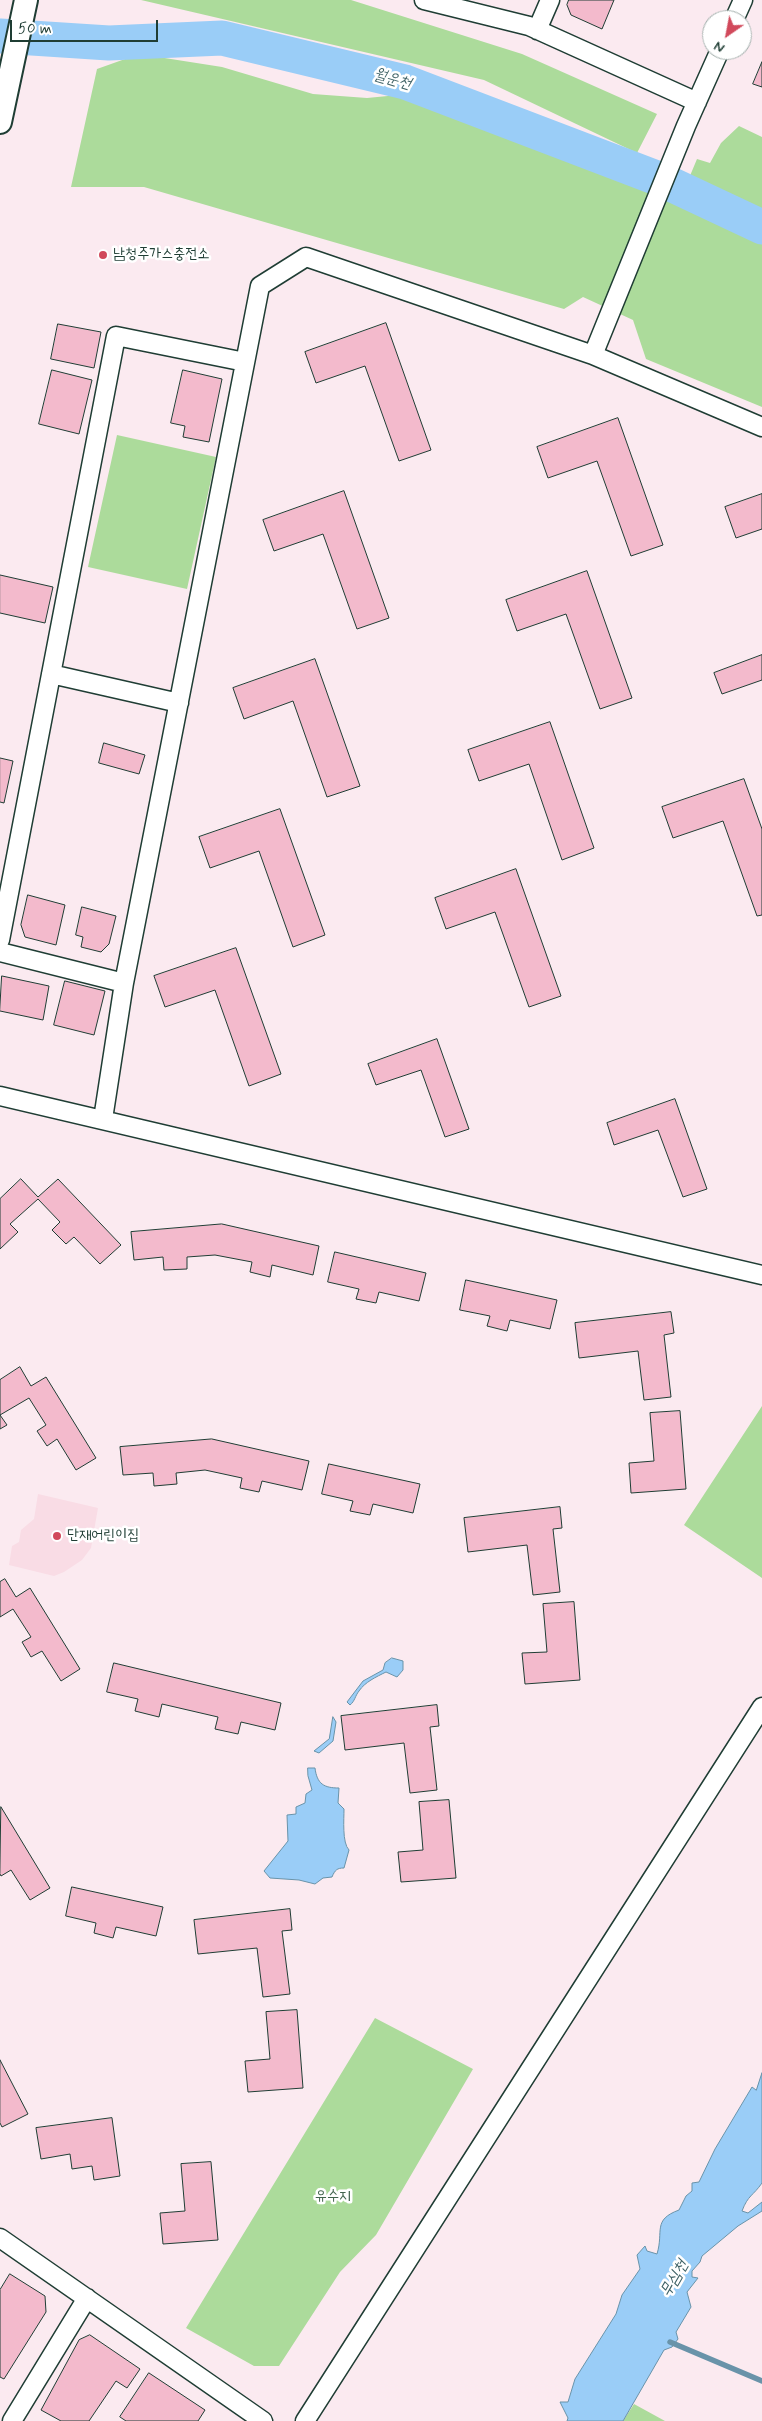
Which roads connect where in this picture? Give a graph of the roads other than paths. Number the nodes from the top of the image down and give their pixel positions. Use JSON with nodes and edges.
{"nodes":[{"id":1,"x":26,"y":0,"type":"edge"},
{"id":2,"x":424,"y":0,"type":"edge"},
{"id":3,"x":550,"y":0,"type":"edge"},
{"id":4,"x":537,"y":30,"type":"junction"},
{"id":5,"x":716,"y":60,"type":"edge"},
{"id":6,"x":697,"y":102,"type":"junction"},
{"id":7,"x":0,"y":122,"type":"edge"},
{"id":8,"x":593,"y":355,"type":"junction"},
{"id":9,"x":245,"y":362,"type":"junction"},
{"id":10,"x":762,"y":427,"type":"edge"},
{"id":11,"x":51,"y":674,"type":"junction"},
{"id":12,"x":179,"y":703,"type":"junction"},
{"id":13,"x":0,"y":940,"type":"edge"},
{"id":14,"x":0,"y":952,"type":"edge"},
{"id":15,"x":124,"y":983,"type":"junction"},
{"id":16,"x":0,"y":1096,"type":"edge"},
{"id":17,"x":103,"y":1119,"type":"junction"},
{"id":18,"x":762,"y":1275,"type":"edge"},
{"id":19,"x":762,"y":1707,"type":"edge"},
{"id":20,"x":0,"y":2238,"type":"edge"},
{"id":21,"x":87,"y":2298,"type":"junction"},
{"id":22,"x":12,"y":2421,"type":"edge"},
{"id":23,"x":263,"y":2421,"type":"edge"},
{"id":24,"x":305,"y":2421,"type":"edge"}],
"edges":[{"from":1,"to":7,"type":"street"},
{"from":2,"to":4,"type":"street"},
{"from":3,"to":4,"type":"street"},
{"from":4,"to":6,"type":"street"},
{"from":5,"to":6,"type":"street"},
{"from":6,"to":8,"type":"street"},
{"from":8,"to":9,"type":"street"},
{"from":8,"to":10,"type":"street"},
{"from":9,"to":11,"type":"street"},
{"from":9,"to":12,"type":"street"},
{"from":11,"to":12,"type":"street"},
{"from":11,"to":13,"type":"street"},
{"from":12,"to":15,"type":"street"},
{"from":14,"to":15,"type":"street"},
{"from":15,"to":17,"type":"street"},
{"from":16,"to":17,"type":"street"},
{"from":17,"to":18,"type":"street"},
{"from":19,"to":24,"type":"street"},
{"from":20,"to":21,"type":"street"},
{"from":21,"to":22,"type":"street"},
{"from":21,"to":23,"type":"street"}]}
